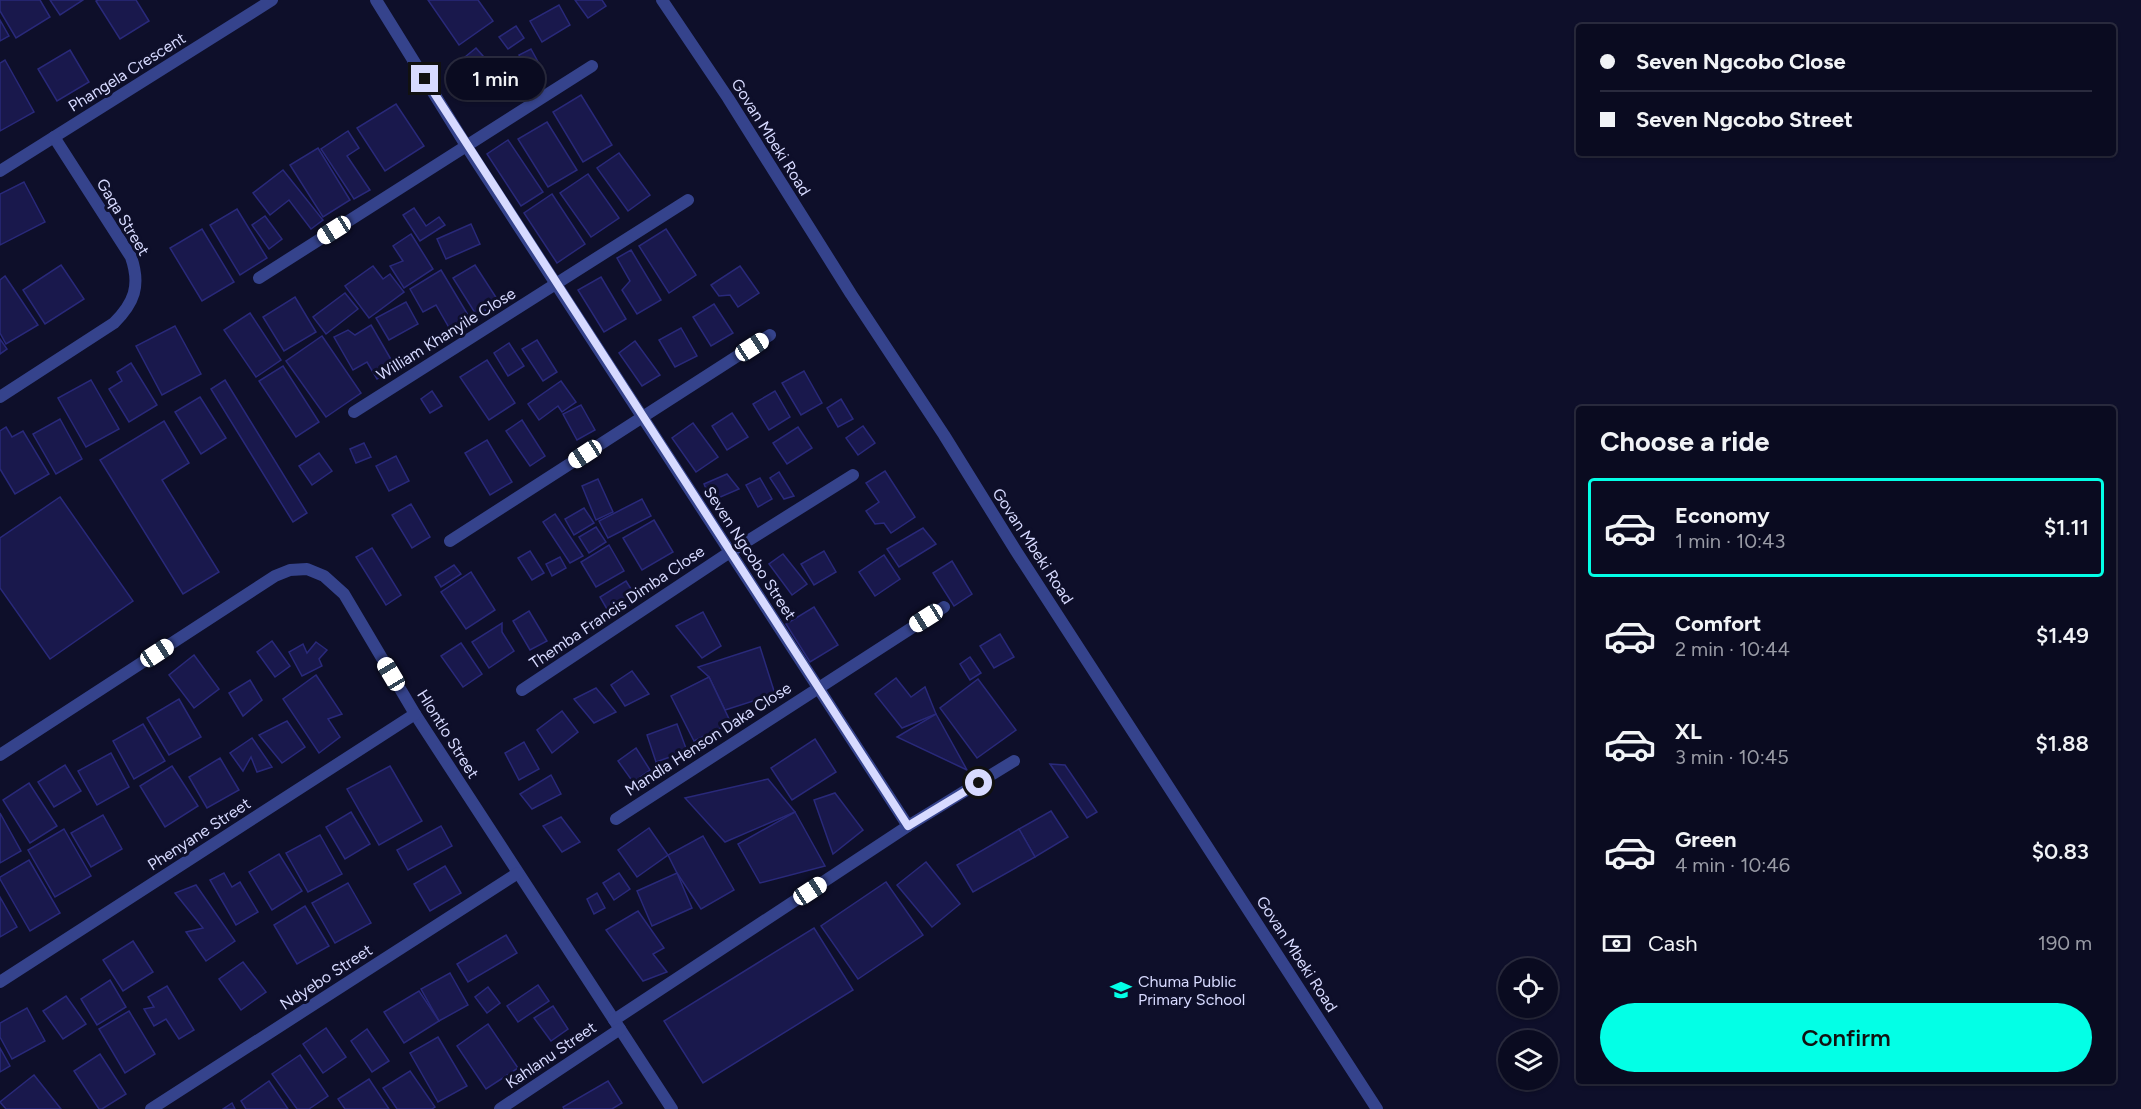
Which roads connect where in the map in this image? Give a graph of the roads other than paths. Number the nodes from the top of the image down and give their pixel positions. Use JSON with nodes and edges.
{"nodes":[{"id":1,"x":272,"y":0,"type":"edge"},
{"id":2,"x":376,"y":0,"type":"edge"},
{"id":3,"x":662,"y":0,"type":"edge"},
{"id":4,"x":592,"y":66,"type":"dead end"},
{"id":5,"x":54,"y":137,"type":"junction"},
{"id":6,"x":467,"y":147,"type":"junction"},
{"id":7,"x":0,"y":171,"type":"edge"},
{"id":8,"x":688,"y":200,"type":"dead end"},
{"id":9,"x":259,"y":278,"type":"dead end"},
{"id":10,"x":556,"y":284,"type":"junction"},
{"id":11,"x":770,"y":335,"type":"dead end"},
{"id":12,"x":0,"y":397,"type":"edge"},
{"id":13,"x":354,"y":412,"type":"dead end"},
{"id":14,"x":643,"y":417,"type":"junction"},
{"id":15,"x":853,"y":475,"type":"dead end"},
{"id":16,"x":450,"y":541,"type":"dead end"},
{"id":17,"x":730,"y":552,"type":"junction"},
{"id":18,"x":944,"y":607,"type":"dead end"},
{"id":19,"x":818,"y":687,"type":"junction"},
{"id":20,"x":522,"y":690,"type":"dead end"},
{"id":21,"x":415,"y":714,"type":"junction"},
{"id":22,"x":0,"y":755,"type":"edge"},
{"id":23,"x":1014,"y":761,"type":"dead end"},
{"id":24,"x":616,"y":819,"type":"dead end"},
{"id":25,"x":908,"y":826,"type":"junction"},
{"id":26,"x":518,"y":873,"type":"junction"},
{"id":27,"x":0,"y":982,"type":"edge"},
{"id":28,"x":617,"y":1024,"type":"junction"},
{"id":29,"x":151,"y":1109,"type":"edge"},
{"id":30,"x":500,"y":1109,"type":"edge"},
{"id":31,"x":672,"y":1109,"type":"edge"},
{"id":32,"x":1377,"y":1109,"type":"edge"}],
"edges":[{"from":1,"to":5,"type":"street","name":"Phangela Crescent"},
{"from":2,"to":6,"type":"street","name":"Seven Ngcobo Street"},
{"from":3,"to":32,"type":"street","name":"Govan Mbeki Road"},
{"from":4,"to":6,"type":"street"},
{"from":5,"to":7,"type":"street","name":"Phangela Crescent"},
{"from":5,"to":12,"type":"street","name":"Gaqa Street"},
{"from":6,"to":9,"type":"street"},
{"from":6,"to":10,"type":"street","name":"Seven Ngcobo Street"},
{"from":8,"to":10,"type":"street","name":"William Khanyile Close"},
{"from":10,"to":13,"type":"street","name":"William Khanyile Close"},
{"from":10,"to":14,"type":"street","name":"Seven Ngcobo Street"},
{"from":11,"to":14,"type":"street"},
{"from":14,"to":16,"type":"street"},
{"from":14,"to":17,"type":"street","name":"Seven Ngcobo Street"},
{"from":15,"to":17,"type":"street","name":"Themba Francis Dimba Close"},
{"from":17,"to":19,"type":"street","name":"Seven Ngcobo Street"},
{"from":17,"to":20,"type":"street","name":"Themba Francis Dimba Close"},
{"from":18,"to":19,"type":"street","name":"Mandla Henson Daka Close"},
{"from":19,"to":24,"type":"street","name":"Mandla Henson Daka Close"},
{"from":19,"to":25,"type":"street","name":"Seven Ngcobo Street"},
{"from":21,"to":22,"type":"street","name":"Hlontlo Street"},
{"from":21,"to":26,"type":"street","name":"Hlontlo Street"},
{"from":21,"to":27,"type":"street","name":"Phenyane Street"},
{"from":23,"to":25,"type":"street"},
{"from":25,"to":28,"type":"street"},
{"from":26,"to":28,"type":"street","name":"Hlontlo Street"},
{"from":26,"to":29,"type":"street","name":"Ndyebo Street"},
{"from":28,"to":30,"type":"street","name":"Kahlanu Street"},
{"from":28,"to":31,"type":"street","name":"Hlontlo Street"}]}
